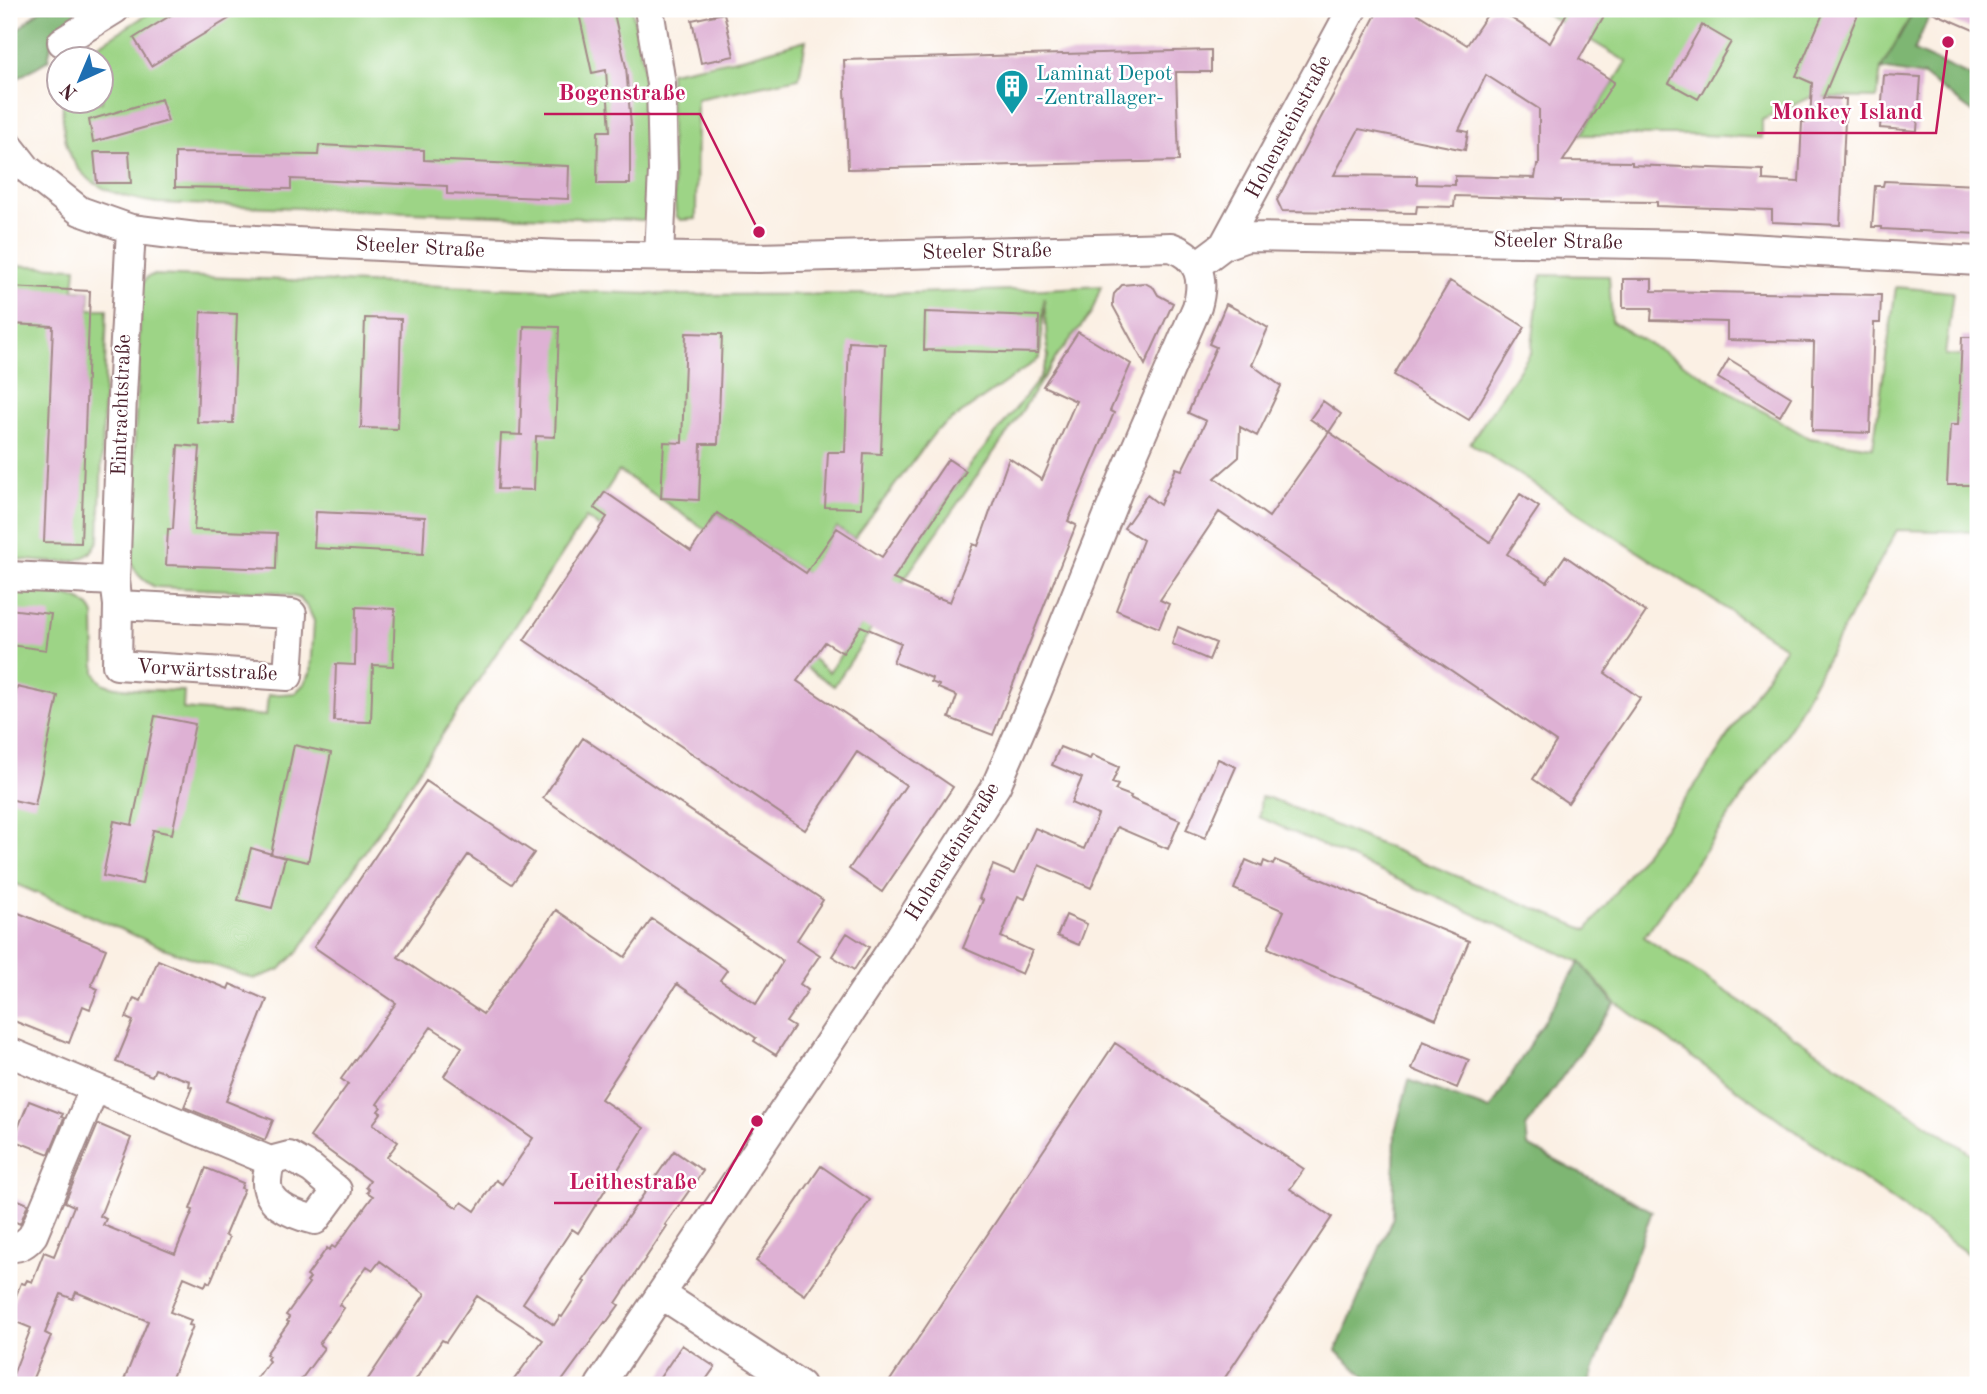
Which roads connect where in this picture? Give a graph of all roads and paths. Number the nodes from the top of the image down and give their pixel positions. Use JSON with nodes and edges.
{"nodes":[{"id":1,"x":116,"y":9,"type":"edge"},
{"id":2,"x":649,"y":9,"type":"edge"},
{"id":3,"x":1353,"y":9,"type":"edge"},
{"id":4,"x":62,"y":42,"type":"dead end"},
{"id":5,"x":9,"y":146,"type":"edge"},
{"id":6,"x":18,"y":176,"type":"edge"},
{"id":7,"x":131,"y":229,"type":"junction"},
{"id":8,"x":1224,"y":245,"type":"junction"},
{"id":9,"x":659,"y":256,"type":"junction"},
{"id":10,"x":1978,"y":261,"type":"edge"},
{"id":11,"x":1196,"y":266,"type":"junction"},
{"id":12,"x":9,"y":576,"type":"edge"},
{"id":13,"x":117,"y":593,"type":"junction"},
{"id":14,"x":9,"y":1052,"type":"edge"},
{"id":15,"x":93,"y":1088,"type":"junction"},
{"id":16,"x":270,"y":1161,"type":"dead end"},
{"id":17,"x":9,"y":1247,"type":"edge"},
{"id":18,"x":661,"y":1294,"type":"junction"},
{"id":19,"x":600,"y":1385,"type":"edge"},
{"id":20,"x":800,"y":1385,"type":"edge"}],
"edges":[{"from":1,"to":4,"type":"street"},
{"from":2,"to":9,"type":"street"},
{"from":3,"to":8,"type":"street","name":"Hohensteinstraße"},
{"from":5,"to":6,"type":"street","name":"Steeler Straße"},
{"from":6,"to":7,"type":"street","name":"Steeler Straße"},
{"from":7,"to":9,"type":"street","name":"Steeler Straße"},
{"from":7,"to":13,"type":"street","name":"Eintrachtstraße"},
{"from":8,"to":10,"type":"street","name":"Steeler Straße"},
{"from":8,"to":11,"type":"street","name":"Steeler Straße"},
{"from":9,"to":11,"type":"street","name":"Steeler Straße"},
{"from":11,"to":18,"type":"street","name":"Hohensteinstraße"},
{"from":12,"to":13,"type":"street","name":"Vorwärtsstraße"},
{"from":13,"to":13,"type":"street","name":"Vorwärtsstraße"},
{"from":14,"to":15,"type":"street"},
{"from":15,"to":16,"type":"street"},
{"from":15,"to":17,"type":"street"},
{"from":18,"to":19,"type":"street","name":"Hohensteinstraße"},
{"from":18,"to":20,"type":"street"}]}
